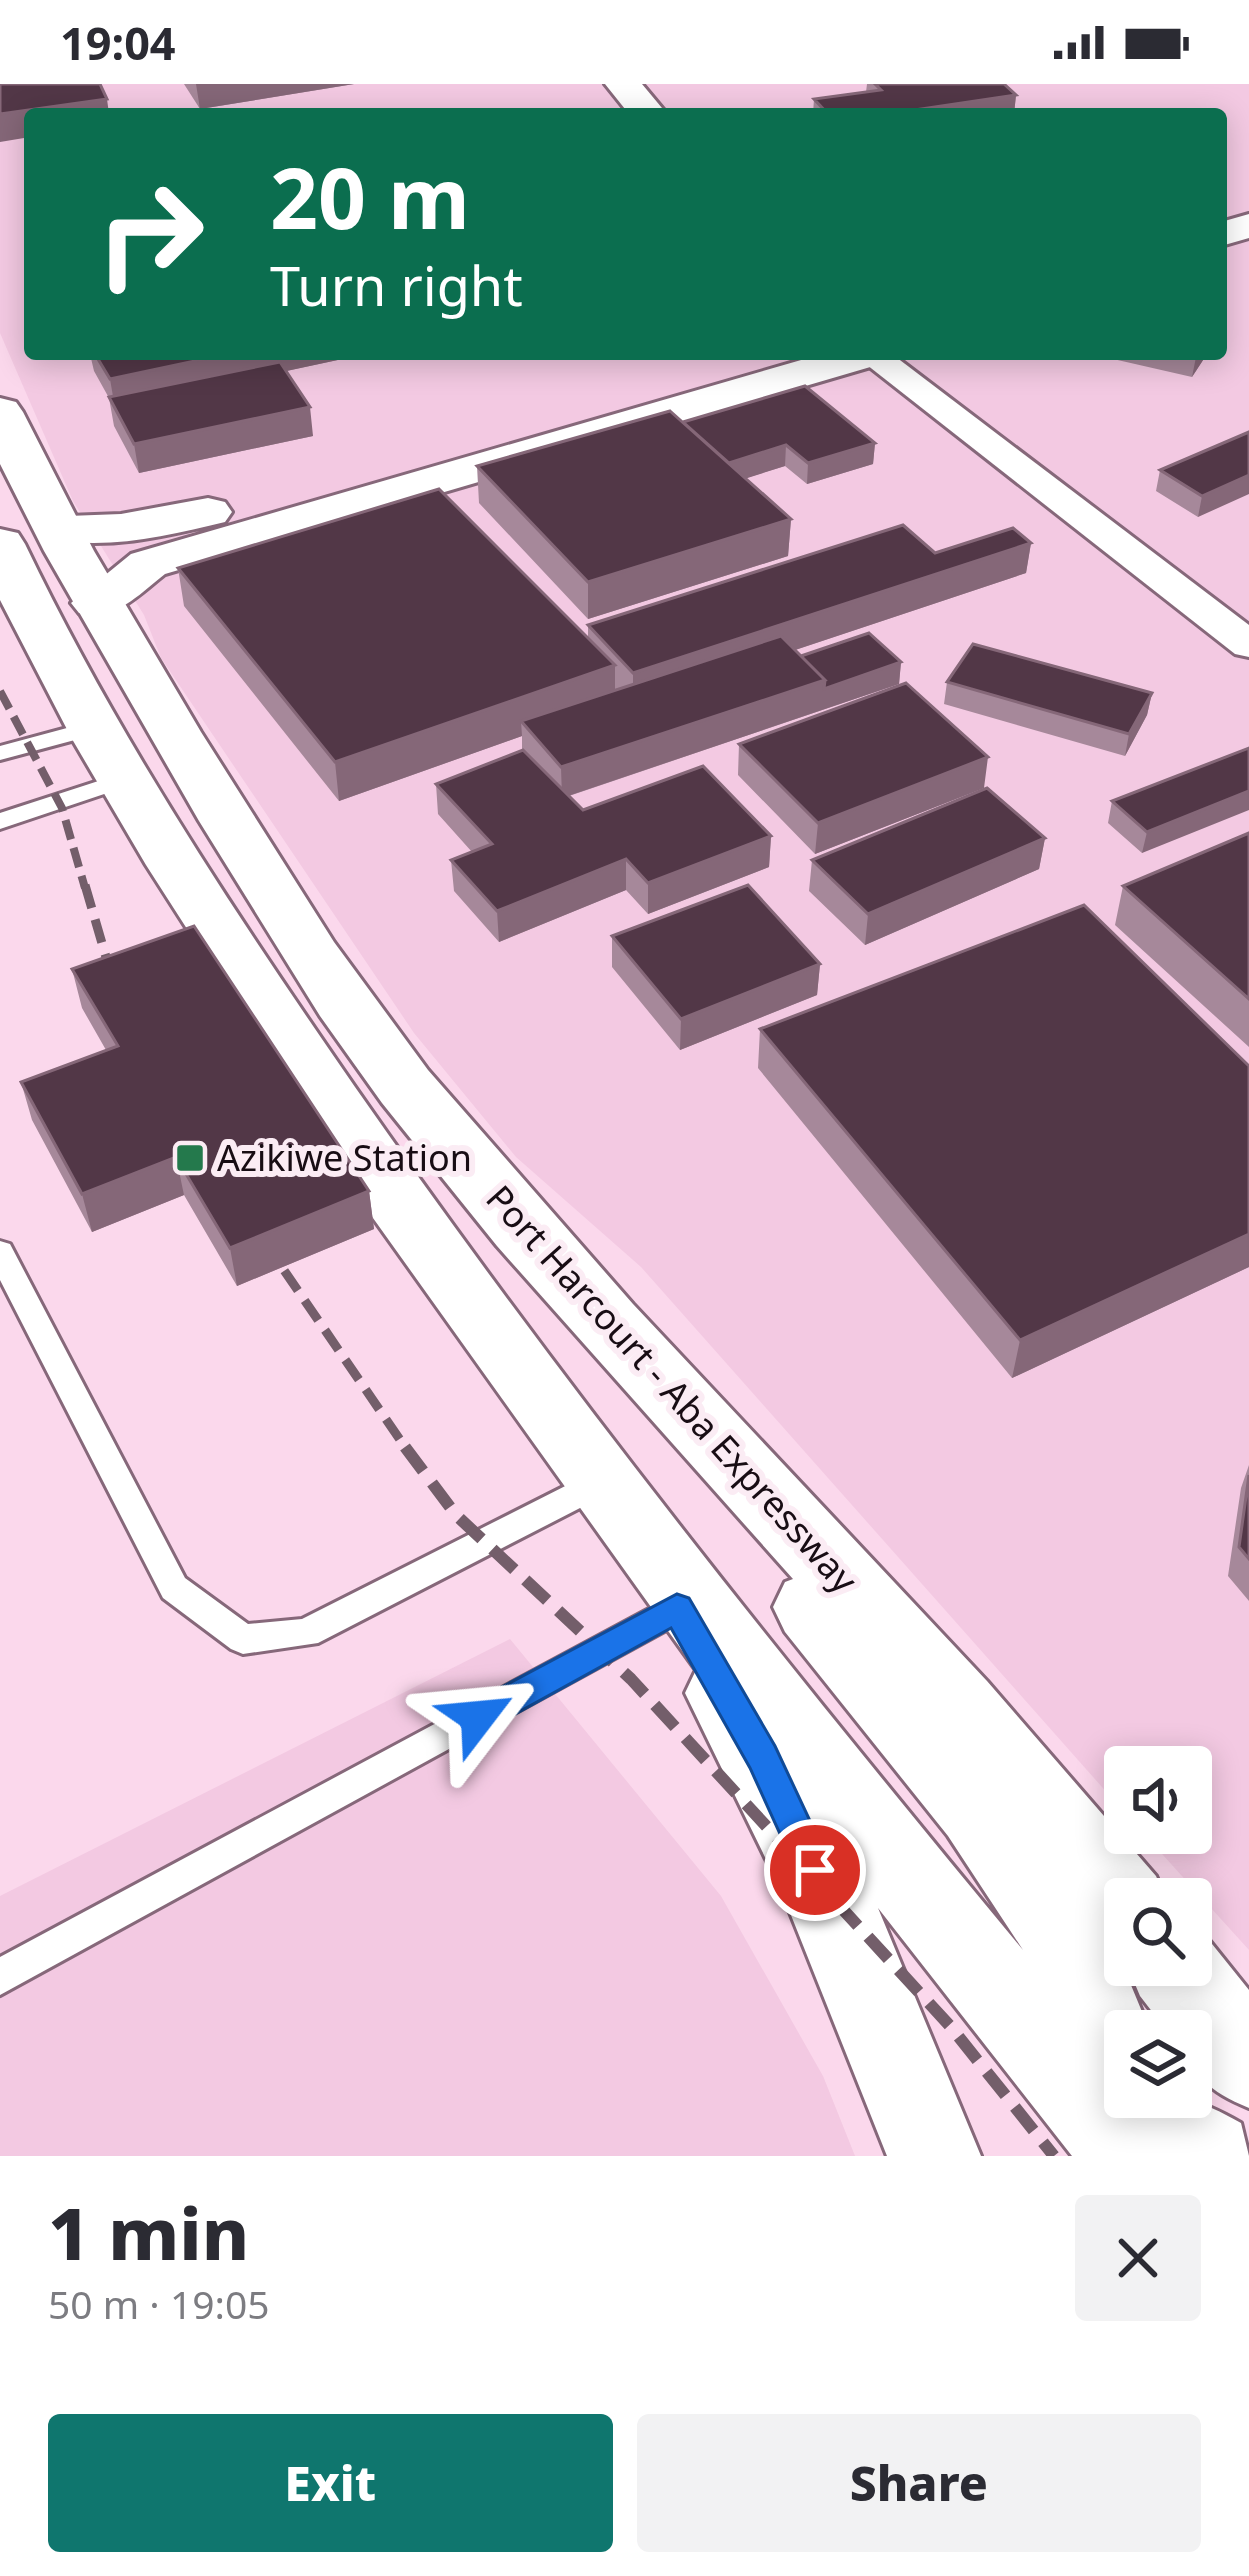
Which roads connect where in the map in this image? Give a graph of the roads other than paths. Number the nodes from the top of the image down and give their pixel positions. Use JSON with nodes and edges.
{"nodes":[{"id":1,"x":623,"y":84,"type":"edge"},
{"id":2,"x":644,"y":108,"type":"edge"},
{"id":3,"x":737,"y":360,"type":"edge"},
{"id":4,"x":848,"y":360,"type":"edge"},
{"id":5,"x":877,"y":360,"type":"edge"},
{"id":6,"x":0,"y":412,"type":"edge"},
{"id":7,"x":30,"y":536,"type":"edge"},
{"id":8,"x":96,"y":603,"type":"junction"},
{"id":9,"x":1249,"y":645,"type":"edge"},
{"id":10,"x":0,"y":753,"type":"edge"},
{"id":11,"x":108,"y":754,"type":"junction"},
{"id":12,"x":0,"y":820,"type":"edge"},
{"id":13,"x":0,"y":1252,"type":"edge"},
{"id":14,"x":607,"y":1323,"type":"junction"},
{"id":15,"x":616,"y":1502,"type":"junction"},
{"id":16,"x":677,"y":1608,"type":"junction"},
{"id":17,"x":1104,"y":1880,"type":"edge"},
{"id":18,"x":0,"y":1976,"type":"edge"},
{"id":19,"x":1189,"y":1986,"type":"edge"},
{"id":20,"x":1249,"y":2062,"type":"edge"},
{"id":21,"x":1143,"y":2155,"type":"edge"},
{"id":22,"x":934,"y":2156,"type":"edge"}],
"edges":[{"from":1,"to":2,"type":"street"},
{"from":3,"to":7,"type":"street"},
{"from":4,"to":8,"type":"street"},
{"from":5,"to":9,"type":"street"},
{"from":6,"to":7,"type":"highway","name":"Port Harcourt - Aba Expressway"},
{"from":7,"to":8,"type":"highway","name":"Port Harcourt - Aba Expressway"},
{"from":7,"to":11,"type":"highway","name":"Port Harcourt - Aba Expressway"},
{"from":8,"to":14,"type":"highway","name":"Port Harcourt - Aba Expressway"},
{"from":10,"to":11,"type":"lane"},
{"from":11,"to":12,"type":"lane"},
{"from":11,"to":15,"type":"highway","name":"Port Harcourt - Aba Expressway"},
{"from":13,"to":15,"type":"lane"},
{"from":14,"to":17,"type":"highway","name":"Port Harcourt - Aba Expressway"},
{"from":14,"to":21,"type":"highway"},
{"from":15,"to":16,"type":"highway"},
{"from":15,"to":21,"type":"highway","name":"Port Harcourt - Aba Expressway"},
{"from":16,"to":18,"type":"lane"},
{"from":16,"to":22,"type":"highway"},
{"from":19,"to":20,"type":"highway"}]}
